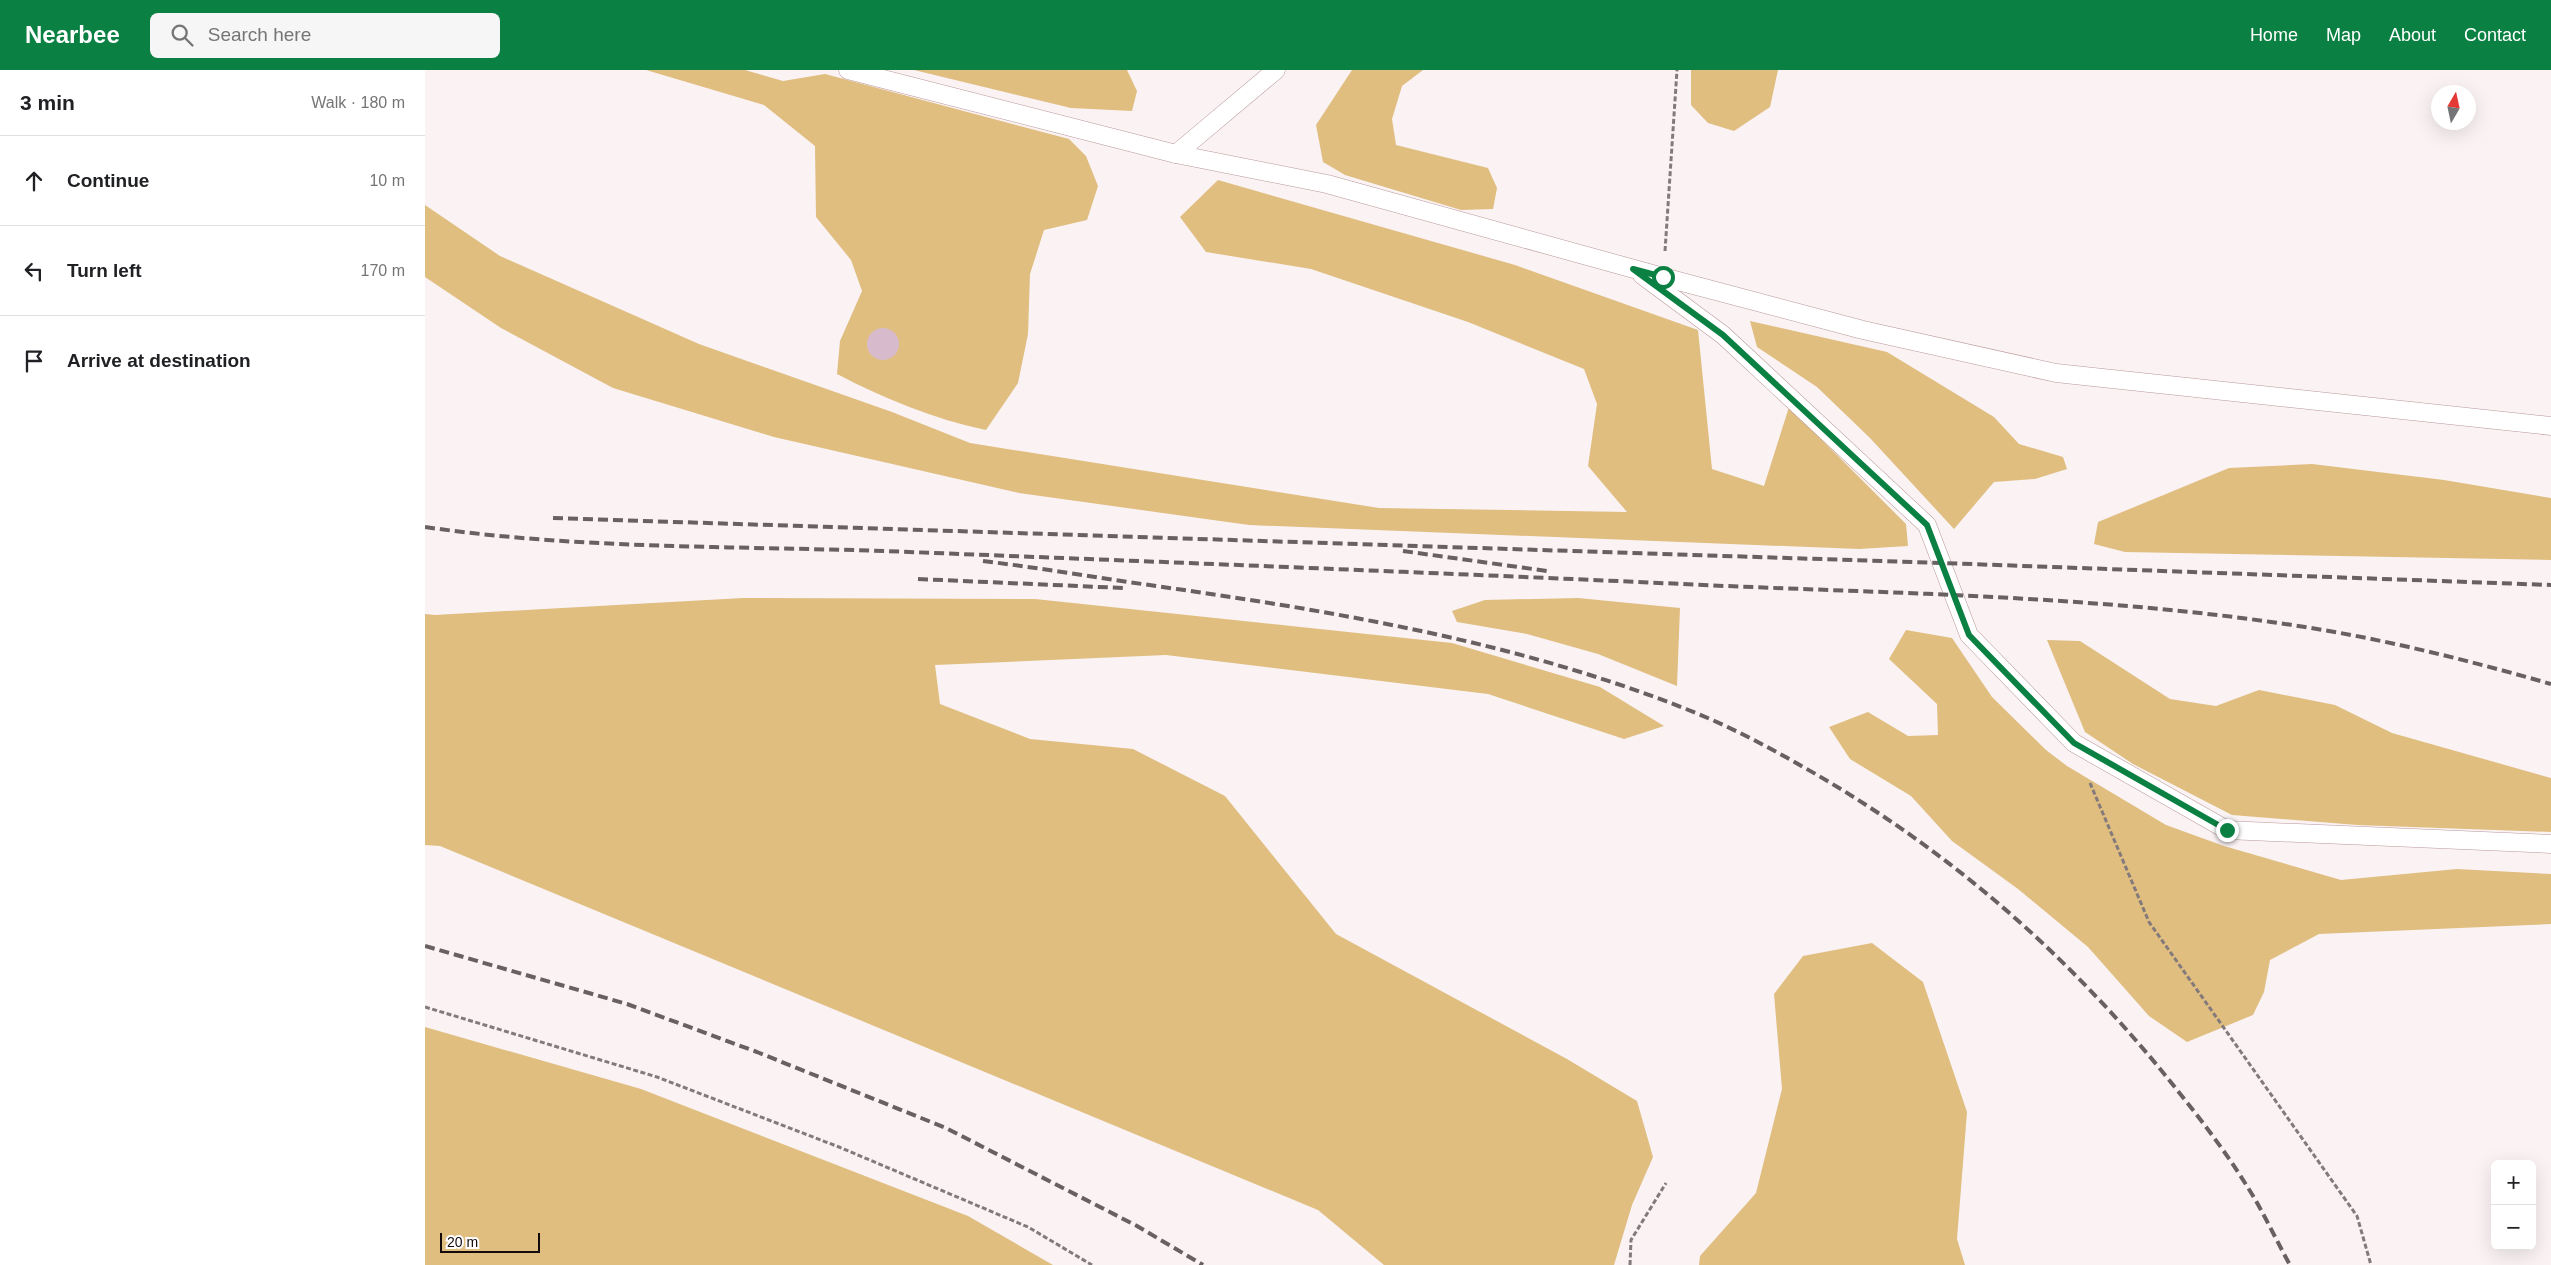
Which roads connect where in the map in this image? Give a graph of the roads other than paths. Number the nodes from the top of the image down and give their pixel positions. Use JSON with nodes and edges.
{"nodes":[{"id":1,"x":848,"y":70,"type":"edge"},
{"id":2,"x":1276,"y":70,"type":"edge"},
{"id":3,"x":1176,"y":154,"type":"junction"},
{"id":4,"x":1633,"y":269,"type":"junction"},
{"id":5,"x":2551,"y":426,"type":"edge"},
{"id":6,"x":2551,"y":844,"type":"edge"}],
"edges":[{"from":1,"to":3,"type":"lane"},
{"from":2,"to":3,"type":"lane"},
{"from":3,"to":4,"type":"lane"},
{"from":4,"to":5,"type":"lane"},
{"from":4,"to":6,"type":"lane"}]}
